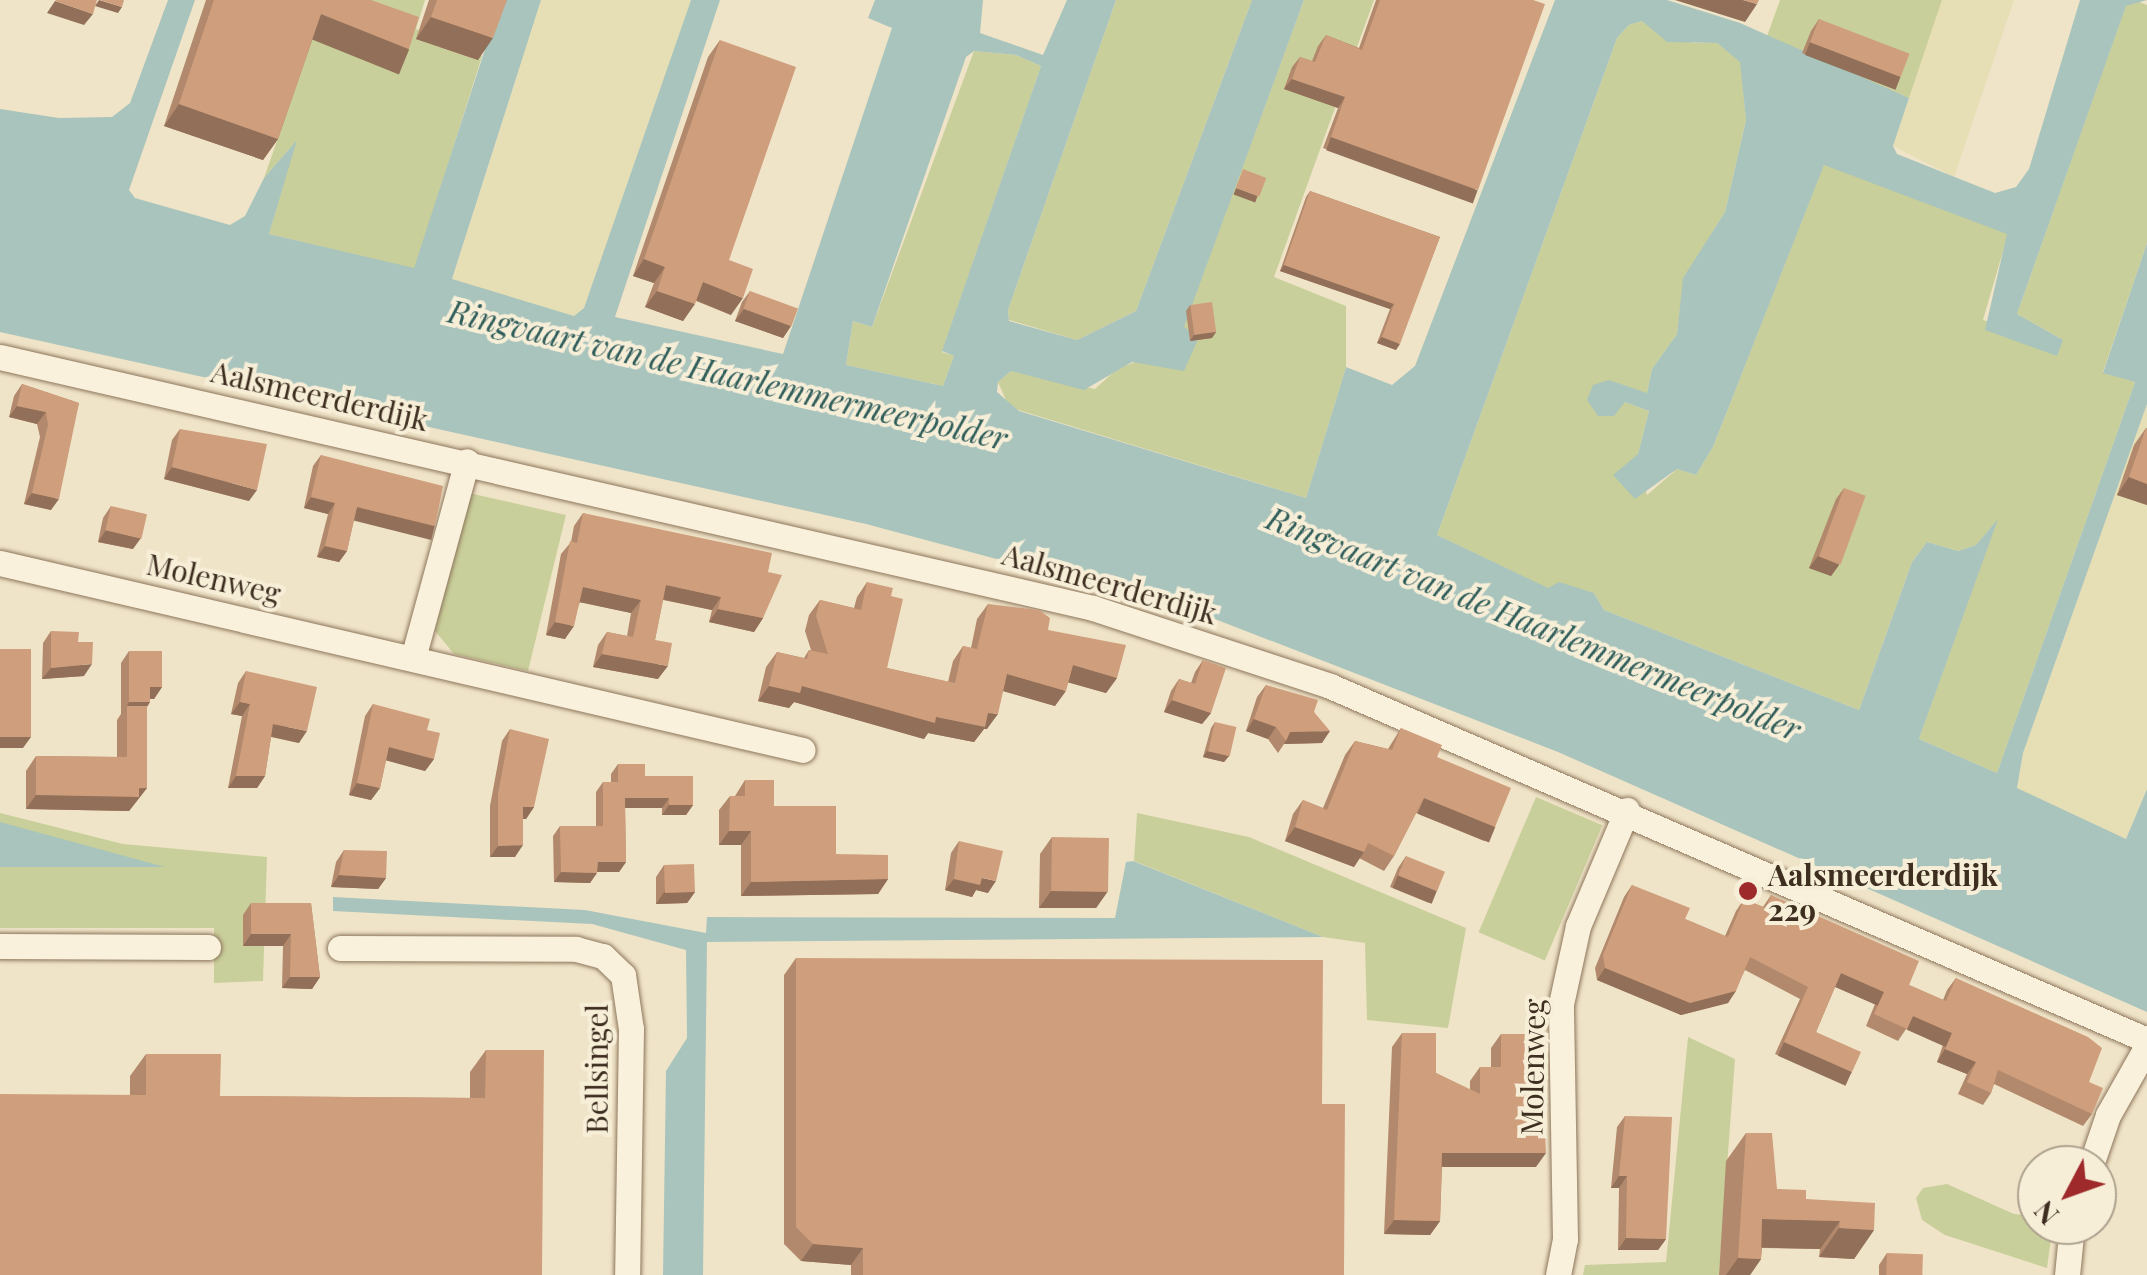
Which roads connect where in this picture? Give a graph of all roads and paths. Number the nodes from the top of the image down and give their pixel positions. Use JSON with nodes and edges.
{"nodes":[{"id":1,"x":0,"y":357,"type":"edge"},
{"id":2,"x":467,"y":461,"type":"junction"},
{"id":3,"x":0,"y":563,"type":"edge"},
{"id":4,"x":414,"y":658,"type":"junction"},
{"id":5,"x":803,"y":750,"type":"dead end"},
{"id":6,"x":1627,"y":810,"type":"junction"},
{"id":7,"x":0,"y":946,"type":"edge"},
{"id":8,"x":208,"y":947,"type":"dead end"},
{"id":9,"x":340,"y":948,"type":"dead end"},
{"id":10,"x":2147,"y":1043,"type":"edge"},
{"id":11,"x":2098,"y":1145,"type":"edge"},
{"id":12,"x":2070,"y":1245,"type":"edge"},
{"id":13,"x":627,"y":1275,"type":"edge"},
{"id":14,"x":1558,"y":1275,"type":"edge"},
{"id":15,"x":2067,"y":1275,"type":"edge"}],
"edges":[{"from":1,"to":2,"type":"street","name":"Aalsmeerderdijk"},
{"from":2,"to":4,"type":"street"},
{"from":2,"to":6,"type":"street","name":"Aalsmeerderdijk"},
{"from":3,"to":4,"type":"street","name":"Molenweg"},
{"from":4,"to":5,"type":"street","name":"Molenweg"},
{"from":6,"to":10,"type":"street","name":"Aalsmeerderdijk"},
{"from":6,"to":14,"type":"street","name":"Molenweg"},
{"from":7,"to":8,"type":"street"},
{"from":9,"to":13,"type":"street","name":"Bellsingel"},
{"from":10,"to":11,"type":"street","name":"Aalsmeerderdijk"},
{"from":12,"to":15,"type":"street"}]}
